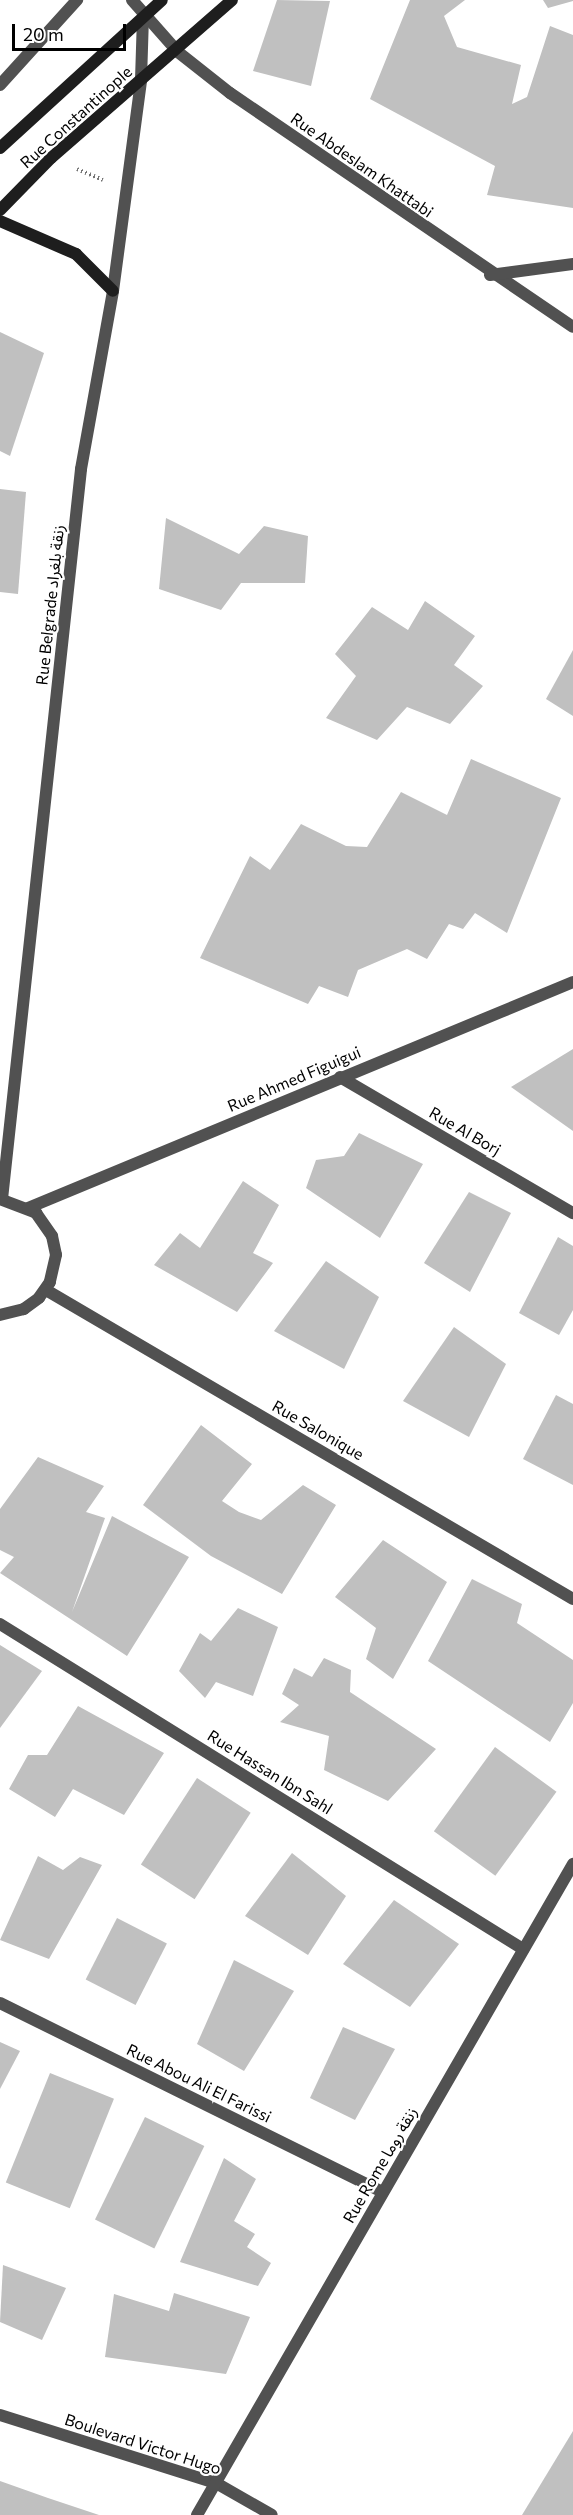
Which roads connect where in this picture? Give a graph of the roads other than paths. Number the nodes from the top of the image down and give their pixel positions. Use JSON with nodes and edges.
{"nodes":[{"id":1,"x":76,"y":0,"type":"edge"},
{"id":2,"x":132,"y":0,"type":"edge"},
{"id":3,"x":162,"y":0,"type":"edge"},
{"id":4,"x":232,"y":0,"type":"edge"},
{"id":5,"x":143,"y":17,"type":"junction"},
{"id":6,"x":178,"y":52,"type":"junction"},
{"id":7,"x":141,"y":80,"type":"junction"},
{"id":8,"x":0,"y":86,"type":"edge"},
{"id":9,"x":0,"y":148,"type":"edge"},
{"id":10,"x":0,"y":210,"type":"edge"},
{"id":11,"x":0,"y":221,"type":"edge"},
{"id":12,"x":573,"y":264,"type":"edge"},
{"id":13,"x":489,"y":275,"type":"junction"},
{"id":14,"x":112,"y":291,"type":"junction"},
{"id":15,"x":573,"y":327,"type":"edge"},
{"id":16,"x":573,"y":982,"type":"edge"},
{"id":17,"x":340,"y":1077,"type":"junction"},
{"id":18,"x":1,"y":1199,"type":"edge"},
{"id":19,"x":28,"y":1208,"type":"junction"},
{"id":20,"x":573,"y":1213,"type":"edge"},
{"id":21,"x":46,"y":1290,"type":"junction"},
{"id":22,"x":0,"y":1316,"type":"edge"},
{"id":23,"x":573,"y":1599,"type":"edge"},
{"id":24,"x":0,"y":1624,"type":"edge"},
{"id":25,"x":573,"y":1864,"type":"edge"},
{"id":26,"x":523,"y":1949,"type":"junction"},
{"id":27,"x":0,"y":2003,"type":"edge"},
{"id":28,"x":383,"y":2192,"type":"junction"},
{"id":29,"x":0,"y":2415,"type":"edge"},
{"id":30,"x":216,"y":2483,"type":"junction"},
{"id":31,"x":197,"y":2515,"type":"edge"},
{"id":32,"x":272,"y":2515,"type":"edge"}],
"edges":[{"from":1,"to":8,"type":"street"},
{"from":2,"to":5,"type":"street","name":"Rue Abdeslam Khattabi"},
{"from":3,"to":5,"type":"street","name":"Rue Constantinople"},
{"from":4,"to":6,"type":"street","name":"Rue Constantinople"},
{"from":5,"to":6,"type":"street","name":"Rue Abdeslam Khattabi"},
{"from":5,"to":7,"type":"street","name":"Rue Belgrade زنقة بلغراد"},
{"from":5,"to":9,"type":"street","name":"Rue Constantinople"},
{"from":6,"to":7,"type":"street","name":"Rue Constantinople"},
{"from":6,"to":13,"type":"street","name":"Rue Abdeslam Khattabi"},
{"from":7,"to":10,"type":"street","name":"Rue Constantinople"},
{"from":7,"to":14,"type":"street","name":"Rue Belgrade زنقة بلغراد"},
{"from":11,"to":14,"type":"street"},
{"from":12,"to":13,"type":"street"},
{"from":13,"to":15,"type":"street","name":"Rue Abdeslam Khattabi"},
{"from":14,"to":18,"type":"street","name":"Rue Belgrade زنقة بلغراد"},
{"from":16,"to":17,"type":"street","name":"Rue Ahmed Figuigui"},
{"from":17,"to":19,"type":"street","name":"Rue Ahmed Figuigui"},
{"from":17,"to":20,"type":"street","name":"Rue Al Borj"},
{"from":18,"to":19,"type":"street"},
{"from":19,"to":21,"type":"street"},
{"from":21,"to":22,"type":"street"},
{"from":21,"to":23,"type":"street","name":"Rue Salonique"},
{"from":24,"to":26,"type":"street","name":"Rue Hassan Ibn Sahl"},
{"from":25,"to":26,"type":"street","name":"Rue Rome زنقة روما"},
{"from":26,"to":28,"type":"street","name":"Rue Rome زنقة روما"},
{"from":27,"to":28,"type":"street","name":"Rue Abou Ali El Farissi"},
{"from":28,"to":30,"type":"street","name":"Rue Rome زنقة روما"},
{"from":29,"to":30,"type":"street","name":"Boulevard Victor Hugo"},
{"from":30,"to":31,"type":"street","name":"Rue Rome زنقة روما"},
{"from":30,"to":32,"type":"street","name":"Boulevard Victor Hugo"}]}
